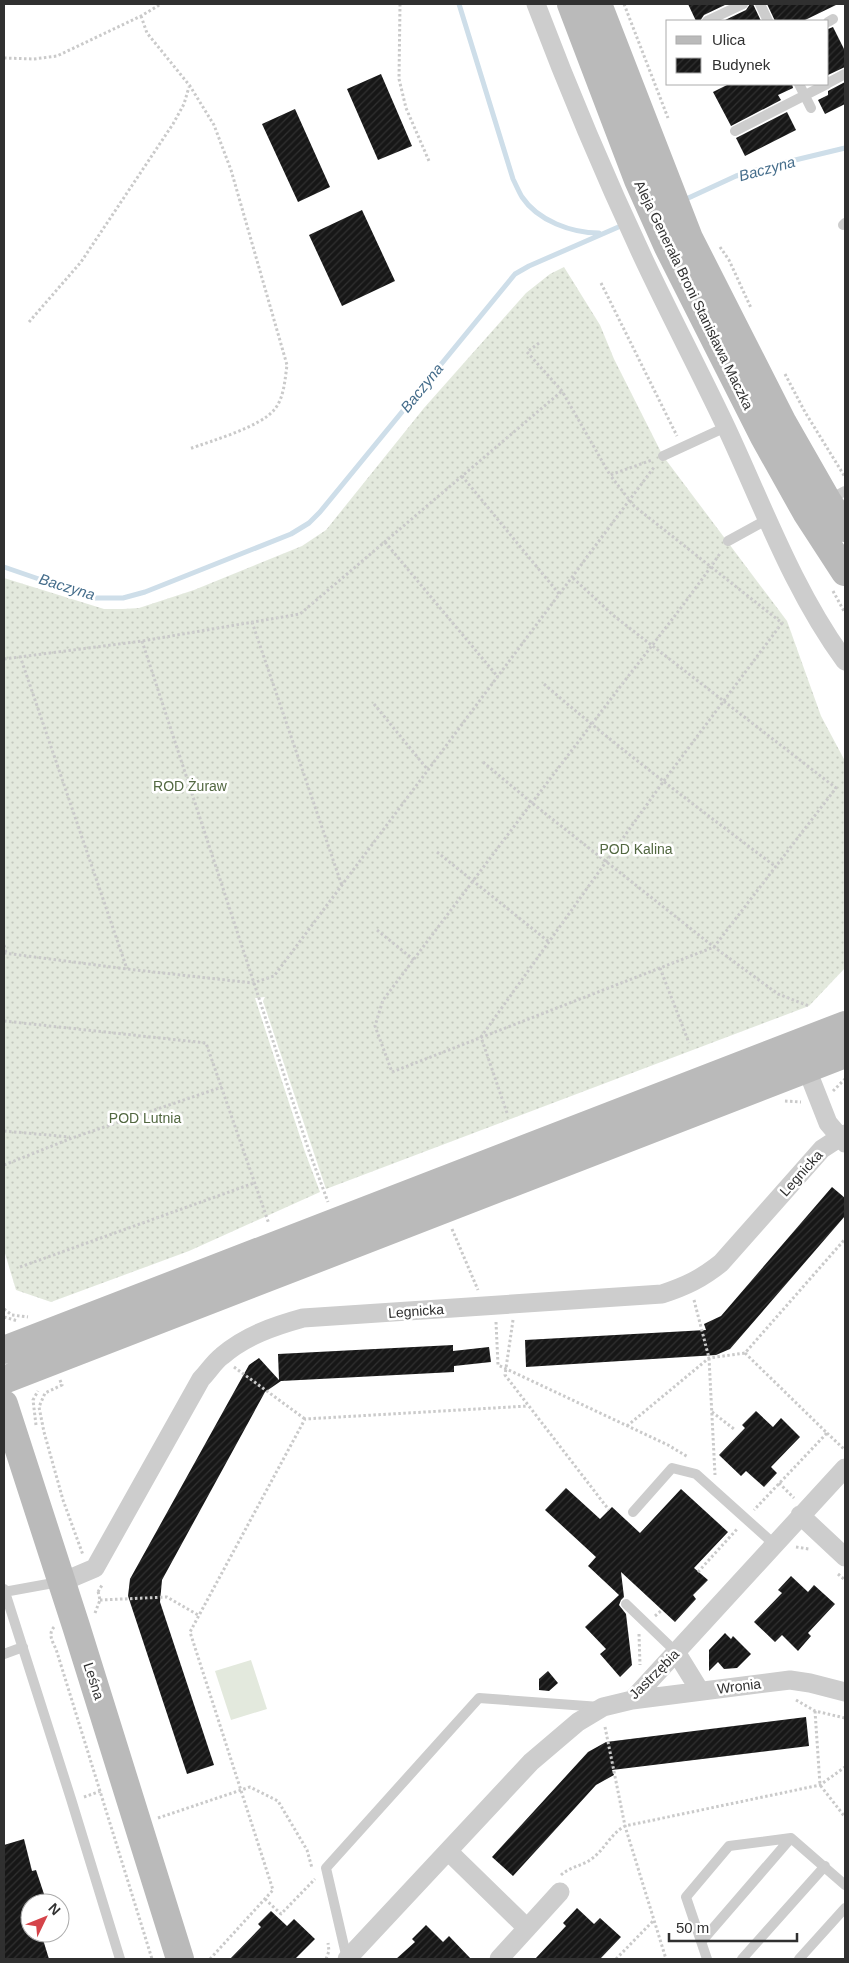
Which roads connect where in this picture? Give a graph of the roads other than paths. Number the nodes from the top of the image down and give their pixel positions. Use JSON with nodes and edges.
{"nodes":[{"id":1,"x":536,"y":4,"type":"edge"},
{"id":2,"x":571,"y":4,"type":"edge"},
{"id":3,"x":598,"y":4,"type":"edge"},
{"id":4,"x":743,"y":4,"type":"edge"},
{"id":5,"x":760,"y":4,"type":"edge"},
{"id":6,"x":709,"y":20,"type":"edge"},
{"id":7,"x":768,"y":20,"type":"edge"},
{"id":8,"x":845,"y":74,"type":"edge"},
{"id":9,"x":829,"y":83,"type":"edge"},
{"id":10,"x":800,"y":85,"type":"edge"},
{"id":11,"x":825,"y":85,"type":"edge"},
{"id":12,"x":805,"y":95,"type":"junction"},
{"id":13,"x":811,"y":108,"type":"dead end"},
{"id":14,"x":735,"y":131,"type":"dead end"},
{"id":15,"x":649,"y":174,"type":"junction"},
{"id":16,"x":678,"y":242,"type":"junction"},
{"id":17,"x":726,"y":427,"type":"junction"},
{"id":18,"x":663,"y":456,"type":"road end"},
{"id":19,"x":836,"y":496,"type":"edge"},
{"id":20,"x":768,"y":519,"type":"junction"},
{"id":21,"x":845,"y":528,"type":"edge"},
{"id":22,"x":728,"y":541,"type":"road end"},
{"id":23,"x":845,"y":572,"type":"edge"},
{"id":24,"x":845,"y":661,"type":"edge"},
{"id":25,"x":845,"y":1025,"type":"edge"},
{"id":26,"x":845,"y":1054,"type":"edge"},
{"id":27,"x":806,"y":1067,"type":"junction"},
{"id":28,"x":843,"y":1138,"type":"edge"},
{"id":29,"x":4,"y":1350,"type":"edge"},
{"id":30,"x":4,"y":1380,"type":"edge"},
{"id":31,"x":4,"y":1404,"type":"edge"},
{"id":32,"x":845,"y":1468,"type":"edge"},
{"id":33,"x":800,"y":1509,"type":"junction"},
{"id":34,"x":632,"y":1512,"type":"dead end"},
{"id":35,"x":782,"y":1547,"type":"junction"},
{"id":36,"x":842,"y":1565,"type":"edge"},
{"id":37,"x":62,"y":1582,"type":"junction"},
{"id":38,"x":4,"y":1591,"type":"edge"},
{"id":39,"x":626,"y":1604,"type":"dead end"},
{"id":40,"x":23,"y":1647,"type":"junction"},
{"id":41,"x":676,"y":1652,"type":"junction"},
{"id":42,"x":4,"y":1654,"type":"edge"},
{"id":43,"x":700,"y":1692,"type":"junction"},
{"id":44,"x":845,"y":1692,"type":"edge"},
{"id":45,"x":632,"y":1700,"type":"junction"},
{"id":46,"x":603,"y":1707,"type":"junction"},
{"id":47,"x":791,"y":1838,"type":"junction"},
{"id":48,"x":448,"y":1851,"type":"junction"},
{"id":49,"x":825,"y":1866,"type":"junction"},
{"id":50,"x":845,"y":1885,"type":"edge"},
{"id":51,"x":559,"y":1886,"type":"road end"},
{"id":52,"x":845,"y":1908,"type":"edge"},
{"id":53,"x":527,"y":1928,"type":"junction"},
{"id":54,"x":702,"y":1941,"type":"junction"},
{"id":55,"x":120,"y":1959,"type":"edge"},
{"id":56,"x":180,"y":1959,"type":"edge"},
{"id":57,"x":347,"y":1959,"type":"edge"},
{"id":58,"x":498,"y":1959,"type":"edge"},
{"id":59,"x":708,"y":1959,"type":"edge"},
{"id":60,"x":742,"y":1959,"type":"edge"},
{"id":61,"x":799,"y":1959,"type":"edge"}],
"edges":[{"from":1,"to":17,"type":"street"},
{"from":2,"to":15,"type":"main road","name":"Aleja Generała Broni Stanisława Maczka"},
{"from":3,"to":15,"type":"main road","name":"Aleja Generała Broni Stanisława Maczka"},
{"from":4,"to":6,"type":"lane"},
{"from":5,"to":7,"type":"lane"},
{"from":8,"to":9,"type":"lane"},
{"from":10,"to":12,"type":"lane"},
{"from":11,"to":12,"type":"lane"},
{"from":12,"to":13,"type":"lane"},
{"from":12,"to":14,"type":"lane"},
{"from":15,"to":16,"type":"main road","name":"Aleja Generała Broni Stanisława Maczka"},
{"from":16,"to":19,"type":"main road","name":"Aleja Generała Broni Stanisława Maczka"},
{"from":16,"to":23,"type":"main road","name":"Aleja Generała Broni Stanisława Maczka"},
{"from":17,"to":18,"type":"lane"},
{"from":17,"to":20,"type":"street"},
{"from":19,"to":21,"type":"main road","name":"Aleja Generała Broni Stanisława Maczka"},
{"from":20,"to":22,"type":"lane"},
{"from":20,"to":24,"type":"street"},
{"from":25,"to":29,"type":"main road"},
{"from":26,"to":27,"type":"main road"},
{"from":27,"to":28,"type":"street"},
{"from":27,"to":30,"type":"main road"},
{"from":28,"to":37,"type":"street","name":"Legnicka"},
{"from":31,"to":37,"type":"main road","name":"Leśna"},
{"from":32,"to":33,"type":"street","name":"Jastrzębia"},
{"from":33,"to":35,"type":"street","name":"Jastrzębia"},
{"from":33,"to":36,"type":"street"},
{"from":34,"to":35,"type":"lane"},
{"from":35,"to":41,"type":"street","name":"Jastrzębia"},
{"from":37,"to":38,"type":"lane"},
{"from":37,"to":56,"type":"main road","name":"Leśna"},
{"from":38,"to":40,"type":"lane"},
{"from":39,"to":41,"type":"lane"},
{"from":40,"to":42,"type":"lane"},
{"from":40,"to":55,"type":"lane"},
{"from":41,"to":43,"type":"street"},
{"from":41,"to":45,"type":"street","name":"Jastrzębia"},
{"from":43,"to":44,"type":"street","name":"Wronia"},
{"from":43,"to":45,"type":"street","name":"Wronia"},
{"from":45,"to":46,"type":"street","name":"Jastrzębia"},
{"from":46,"to":48,"type":"street","name":"Jastrzębia"},
{"from":46,"to":57,"type":"lane"},
{"from":47,"to":49,"type":"lane"},
{"from":47,"to":54,"type":"lane"},
{"from":47,"to":54,"type":"lane"},
{"from":48,"to":53,"type":"street"},
{"from":48,"to":57,"type":"street","name":"Jastrzębia"},
{"from":49,"to":50,"type":"lane"},
{"from":49,"to":60,"type":"lane"},
{"from":51,"to":53,"type":"street"},
{"from":52,"to":61,"type":"lane"},
{"from":53,"to":58,"type":"street"},
{"from":54,"to":59,"type":"lane"}]}
